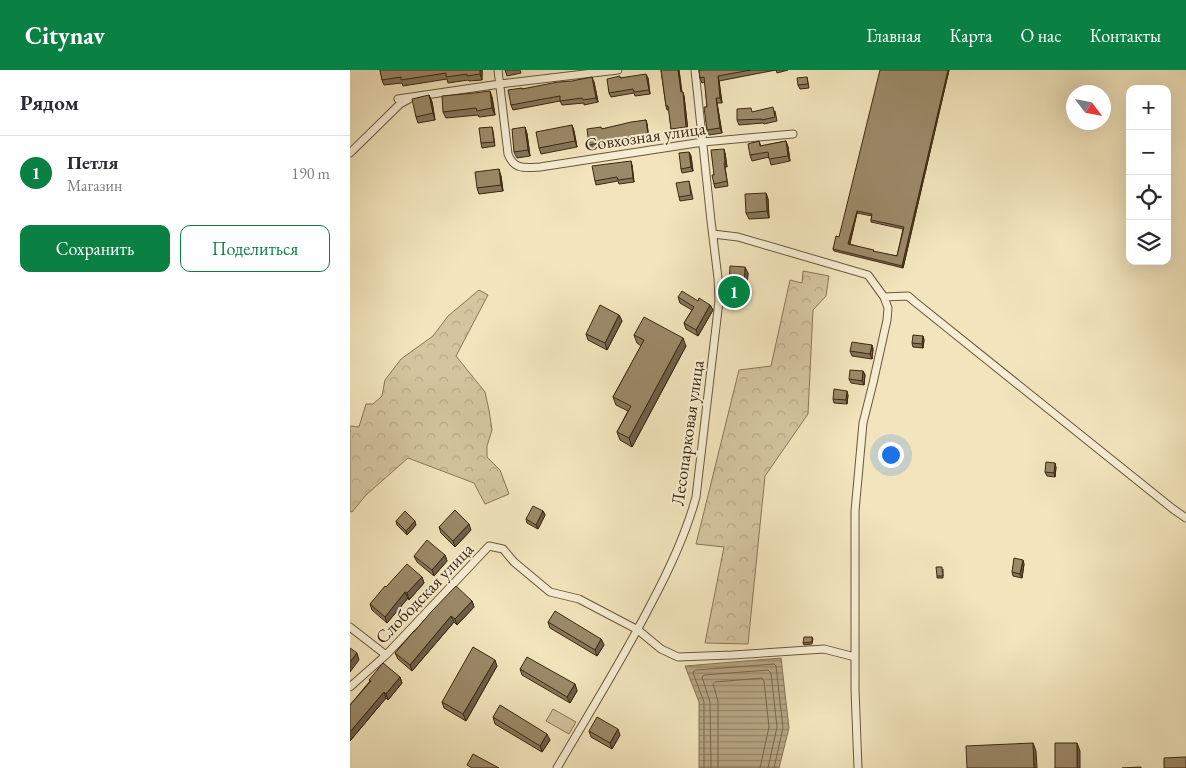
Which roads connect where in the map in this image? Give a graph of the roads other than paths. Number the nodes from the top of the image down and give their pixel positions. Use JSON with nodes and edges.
{"nodes":[{"id":1,"x":498,"y":70,"type":"edge"},
{"id":2,"x":618,"y":70,"type":"edge"},
{"id":3,"x":695,"y":70,"type":"edge"},
{"id":4,"x":500,"y":84,"type":"junction"},
{"id":5,"x":414,"y":97,"type":"junction"},
{"id":6,"x":398,"y":99,"type":"dead end"},
{"id":7,"x":793,"y":134,"type":"dead end"},
{"id":8,"x":703,"y":142,"type":"junction"},
{"id":9,"x":350,"y":153,"type":"edge"},
{"id":10,"x":713,"y":234,"type":"junction"},
{"id":11,"x":884,"y":297,"type":"junction"},
{"id":12,"x":1186,"y":518,"type":"edge"},
{"id":13,"x":350,"y":627,"type":"edge"},
{"id":14,"x":638,"y":630,"type":"junction"},
{"id":15,"x":386,"y":655,"type":"junction"},
{"id":16,"x":855,"y":656,"type":"junction"},
{"id":17,"x":350,"y":687,"type":"edge"},
{"id":18,"x":557,"y":768,"type":"edge"},
{"id":19,"x":858,"y":768,"type":"edge"}],
"edges":[{"from":1,"to":4,"type":"street"},
{"from":2,"to":4,"type":"street"},
{"from":3,"to":8,"type":"street","name":"Лесопарковая улица"},
{"from":4,"to":5,"type":"street"},
{"from":4,"to":8,"type":"street","name":"Совхозная улица"},
{"from":5,"to":6,"type":"street"},
{"from":5,"to":9,"type":"street"},
{"from":7,"to":8,"type":"street","name":"Совхозная улица"},
{"from":8,"to":10,"type":"street","name":"Лесопарковая улица"},
{"from":10,"to":11,"type":"street"},
{"from":10,"to":14,"type":"street","name":"Лесопарковая улица"},
{"from":11,"to":12,"type":"street"},
{"from":11,"to":16,"type":"street"},
{"from":13,"to":15,"type":"street"},
{"from":14,"to":15,"type":"street","name":"Слободская улица"},
{"from":14,"to":16,"type":"street","name":"Слободская улица"},
{"from":14,"to":18,"type":"street","name":"Лесопарковая улица"},
{"from":15,"to":17,"type":"street","name":"Слободская улица"},
{"from":16,"to":19,"type":"street"}]}
